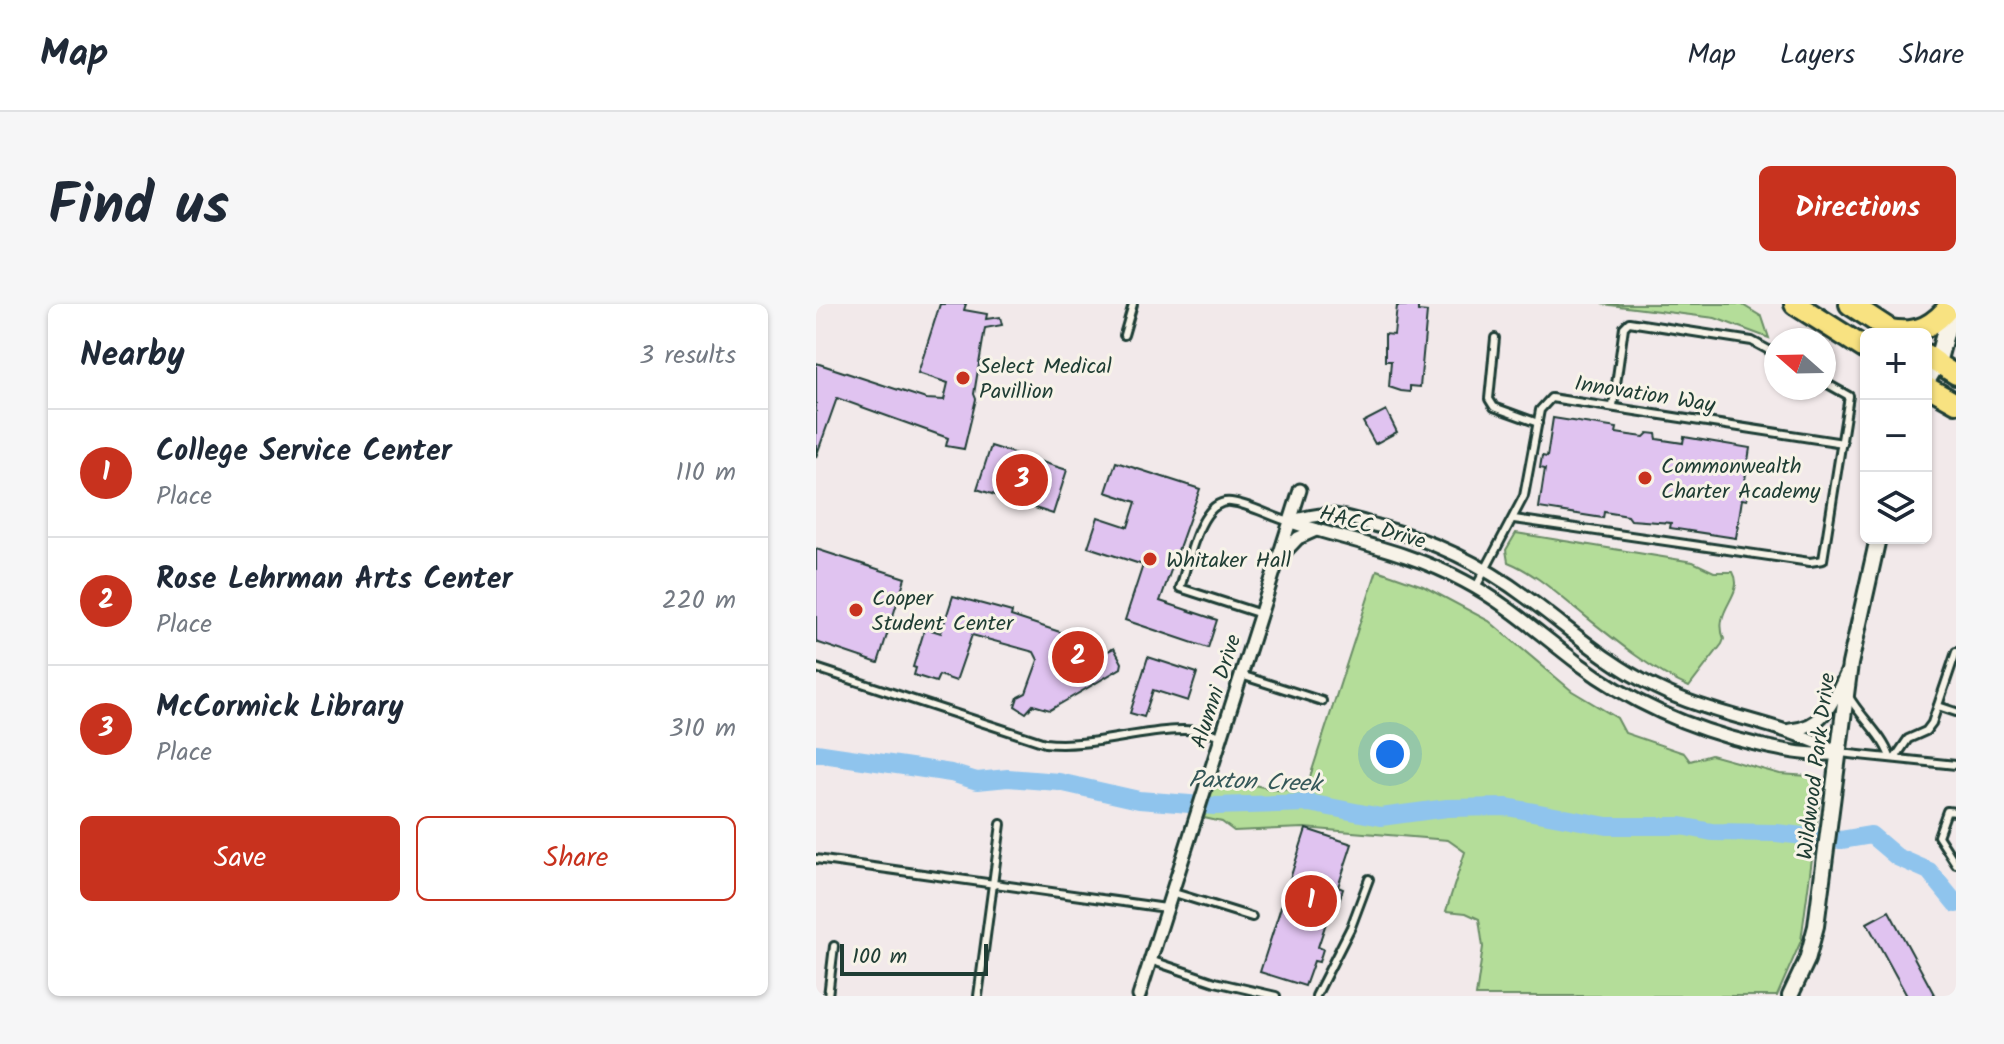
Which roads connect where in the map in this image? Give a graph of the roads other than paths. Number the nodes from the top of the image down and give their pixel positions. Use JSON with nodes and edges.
{"nodes":[{"id":1,"x":1133,"y":304,"type":"edge"},
{"id":2,"x":1795,"y":304,"type":"edge"},
{"id":3,"x":1850,"y":304,"type":"edge"},
{"id":4,"x":1952,"y":304,"type":"edge"},
{"id":5,"x":1887,"y":328,"type":"edge"},
{"id":6,"x":1926,"y":328,"type":"edge"},
{"id":7,"x":1124,"y":335,"type":"dead end"},
{"id":8,"x":1495,"y":338,"type":"dead end"},
{"id":9,"x":1860,"y":345,"type":"edge"},
{"id":10,"x":1764,"y":348,"type":"edge"},
{"id":11,"x":1932,"y":362,"type":"edge"},
{"id":12,"x":1932,"y":371,"type":"edge"},
{"id":13,"x":1932,"y":375,"type":"edge"},
{"id":14,"x":1956,"y":375,"type":"edge"},
{"id":15,"x":1836,"y":389,"type":"edge"},
{"id":16,"x":1956,"y":403,"type":"edge"},
{"id":17,"x":1613,"y":406,"type":"junction"},
{"id":18,"x":1538,"y":423,"type":"junction"},
{"id":19,"x":1843,"y":443,"type":"junction"},
{"id":20,"x":1320,"y":512,"type":"junction"},
{"id":21,"x":1514,"y":519,"type":"junction"},
{"id":22,"x":1290,"y":522,"type":"junction"},
{"id":23,"x":1316,"y":530,"type":"junction"},
{"id":24,"x":1877,"y":544,"type":"edge"},
{"id":25,"x":1277,"y":561,"type":"junction"},
{"id":26,"x":1485,"y":570,"type":"junction"},
{"id":27,"x":1476,"y":587,"type":"junction"},
{"id":28,"x":1261,"y":614,"type":"junction"},
{"id":29,"x":1956,"y":652,"type":"edge"},
{"id":30,"x":1850,"y":664,"type":"junction"},
{"id":31,"x":816,"y":668,"type":"edge"},
{"id":32,"x":1241,"y":675,"type":"junction"},
{"id":33,"x":1846,"y":691,"type":"junction"},
{"id":34,"x":1322,"y":701,"type":"dead end"},
{"id":35,"x":1938,"y":706,"type":"junction"},
{"id":36,"x":1956,"y":712,"type":"edge"},
{"id":37,"x":1785,"y":730,"type":"junction"},
{"id":38,"x":1221,"y":736,"type":"junction"},
{"id":39,"x":1839,"y":753,"type":"junction"},
{"id":40,"x":1893,"y":758,"type":"junction"},
{"id":41,"x":1956,"y":765,"type":"edge"},
{"id":42,"x":1956,"y":812,"type":"edge"},
{"id":43,"x":1001,"y":824,"type":"dead end"},
{"id":44,"x":816,"y":859,"type":"edge"},
{"id":45,"x":1956,"y":864,"type":"edge"},
{"id":46,"x":1369,"y":879,"type":"dead end"},
{"id":47,"x":992,"y":883,"type":"junction"},
{"id":48,"x":1171,"y":892,"type":"junction"},
{"id":49,"x":1166,"y":908,"type":"junction"},
{"id":50,"x":1252,"y":917,"type":"dead end"},
{"id":51,"x":834,"y":946,"type":"dead end"},
{"id":52,"x":1150,"y":960,"type":"junction"},
{"id":53,"x":1797,"y":994,"type":"edge"},
{"id":54,"x":828,"y":996,"type":"edge"},
{"id":55,"x":978,"y":996,"type":"edge"},
{"id":56,"x":1139,"y":996,"type":"edge"},
{"id":57,"x":1276,"y":996,"type":"edge"},
{"id":58,"x":1316,"y":996,"type":"edge"}],
"edges":[{"from":1,"to":7,"type":"lane"},
{"from":2,"to":9,"type":"highway"},
{"from":3,"to":5,"type":"highway"},
{"from":4,"to":6,"type":"highway"},
{"from":4,"to":11,"type":"main road"},
{"from":8,"to":18,"type":"lane"},
{"from":10,"to":17,"type":"lane"},
{"from":12,"to":14,"type":"highway"},
{"from":13,"to":16,"type":"highway"},
{"from":15,"to":19,"type":"lane"},
{"from":17,"to":18,"type":"lane","name":"Innovation Way"},
{"from":17,"to":19,"type":"lane","name":"Innovation Way"},
{"from":18,"to":21,"type":"lane"},
{"from":19,"to":21,"type":"lane"},
{"from":20,"to":22,"type":"street","name":"HACC Drive"},
{"from":20,"to":22,"type":"street","name":"Alumni Drive"},
{"from":20,"to":26,"type":"street","name":"HACC Drive"},
{"from":21,"to":26,"type":"lane"},
{"from":22,"to":23,"type":"street","name":"HACC Drive"},
{"from":22,"to":25,"type":"street","name":"Alumni Drive"},
{"from":22,"to":28,"type":"lane"},
{"from":23,"to":25,"type":"street"},
{"from":23,"to":27,"type":"street","name":"HACC Drive"},
{"from":24,"to":30,"type":"street","name":"Wildwood Park Drive"},
{"from":25,"to":28,"type":"street","name":"Alumni Drive"},
{"from":26,"to":27,"type":"lane"},
{"from":26,"to":37,"type":"street","name":"HACC Drive"},
{"from":27,"to":39,"type":"street","name":"HACC Drive"},
{"from":28,"to":32,"type":"street","name":"Alumni Drive"},
{"from":29,"to":35,"type":"lane"},
{"from":30,"to":33,"type":"street","name":"Wildwood Park Drive"},
{"from":30,"to":37,"type":"street"},
{"from":31,"to":38,"type":"lane"},
{"from":32,"to":34,"type":"lane"},
{"from":32,"to":38,"type":"street","name":"Alumni Drive"},
{"from":33,"to":39,"type":"street","name":"Wildwood Park Drive"},
{"from":33,"to":40,"type":"lane"},
{"from":35,"to":36,"type":"lane"},
{"from":35,"to":40,"type":"lane"},
{"from":37,"to":39,"type":"street","name":"HACC Drive"},
{"from":38,"to":48,"type":"street","name":"Alumni Drive"},
{"from":39,"to":40,"type":"lane"},
{"from":39,"to":53,"type":"street","name":"Wildwood Park Drive"},
{"from":40,"to":41,"type":"lane"},
{"from":42,"to":45,"type":"lane"},
{"from":43,"to":47,"type":"lane"},
{"from":44,"to":47,"type":"lane"},
{"from":46,"to":58,"type":"lane"},
{"from":47,"to":49,"type":"lane"},
{"from":47,"to":55,"type":"lane"},
{"from":48,"to":49,"type":"street","name":"Alumni Drive"},
{"from":48,"to":50,"type":"lane"},
{"from":49,"to":52,"type":"street","name":"Alumni Drive"},
{"from":51,"to":54,"type":"lane"},
{"from":52,"to":56,"type":"street","name":"Alumni Drive"},
{"from":52,"to":57,"type":"lane"}]}
